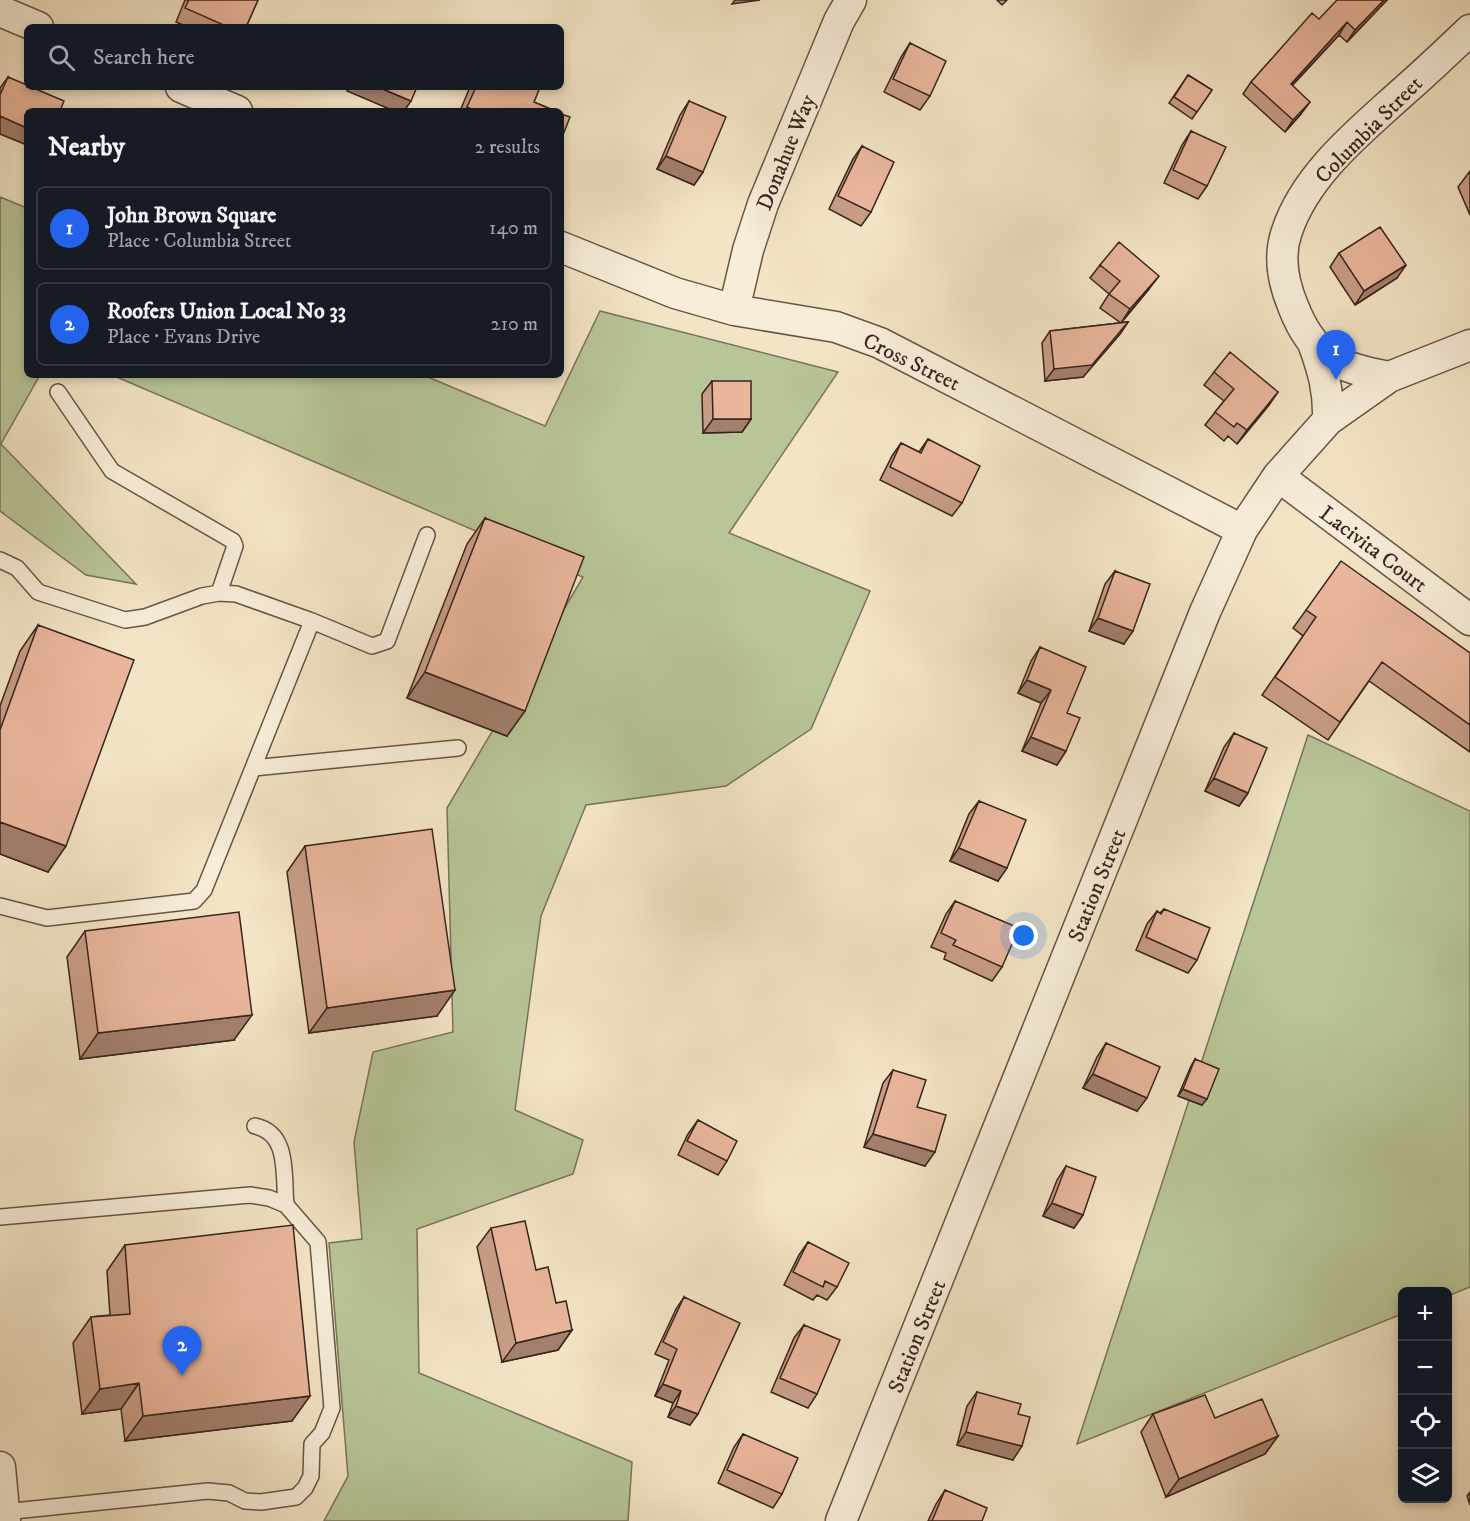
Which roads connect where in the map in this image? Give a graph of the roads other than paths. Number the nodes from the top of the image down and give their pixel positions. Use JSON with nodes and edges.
{"nodes":[{"id":1,"x":851,"y":0,"type":"edge"},
{"id":2,"x":0,"y":11,"type":"edge"},
{"id":3,"x":31,"y":24,"type":"edge"},
{"id":4,"x":1470,"y":30,"type":"edge"},
{"id":5,"x":188,"y":90,"type":"edge"},
{"id":6,"x":230,"y":108,"type":"edge"},
{"id":7,"x":564,"y":249,"type":"edge"},
{"id":8,"x":734,"y":310,"type":"junction"},
{"id":9,"x":1313,"y":343,"type":"junction"},
{"id":10,"x":1470,"y":345,"type":"edge"},
{"id":11,"x":1389,"y":378,"type":"junction"},
{"id":12,"x":58,"y":392,"type":"dead end"},
{"id":13,"x":1328,"y":420,"type":"junction"},
{"id":14,"x":1278,"y":476,"type":"junction"},
{"id":15,"x":1242,"y":530,"type":"junction"},
{"id":16,"x":427,"y":535,"type":"dead end"},
{"id":17,"x":0,"y":560,"type":"edge"},
{"id":18,"x":219,"y":593,"type":"junction"},
{"id":19,"x":1470,"y":620,"type":"edge"},
{"id":20,"x":312,"y":621,"type":"junction"},
{"id":21,"x":458,"y":748,"type":"dead end"},
{"id":22,"x":253,"y":768,"type":"junction"},
{"id":23,"x":0,"y":906,"type":"edge"},
{"id":24,"x":255,"y":1126,"type":"dead end"},
{"id":25,"x":286,"y":1205,"type":"junction"},
{"id":26,"x":0,"y":1216,"type":"edge"},
{"id":27,"x":0,"y":1467,"type":"edge"},
{"id":28,"x":5,"y":1516,"type":"edge"},
{"id":29,"x":841,"y":1521,"type":"edge"}],
"edges":[{"from":1,"to":8,"type":"street","name":"Donahue Way"},
{"from":2,"to":3,"type":"street"},
{"from":4,"to":9,"type":"street","name":"Columbia Street"},
{"from":5,"to":6,"type":"street"},
{"from":7,"to":8,"type":"street","name":"Cross Street"},
{"from":8,"to":15,"type":"street","name":"Cross Street"},
{"from":9,"to":11,"type":"street","name":"Columbia Street"},
{"from":9,"to":13,"type":"street","name":"Columbia Street"},
{"from":10,"to":11,"type":"street","name":"Station Street"},
{"from":11,"to":13,"type":"street","name":"Station Street"},
{"from":12,"to":18,"type":"lane"},
{"from":13,"to":14,"type":"street","name":"Station Street"},
{"from":14,"to":15,"type":"street","name":"Station Street"},
{"from":14,"to":19,"type":"street","name":"Lacivita Court"},
{"from":15,"to":29,"type":"street","name":"Station Street"},
{"from":16,"to":20,"type":"lane"},
{"from":17,"to":18,"type":"lane"},
{"from":18,"to":20,"type":"lane"},
{"from":20,"to":22,"type":"lane"},
{"from":21,"to":22,"type":"lane"},
{"from":22,"to":23,"type":"lane"},
{"from":24,"to":25,"type":"lane"},
{"from":25,"to":26,"type":"lane"},
{"from":25,"to":28,"type":"lane"},
{"from":27,"to":28,"type":"street"}]}
